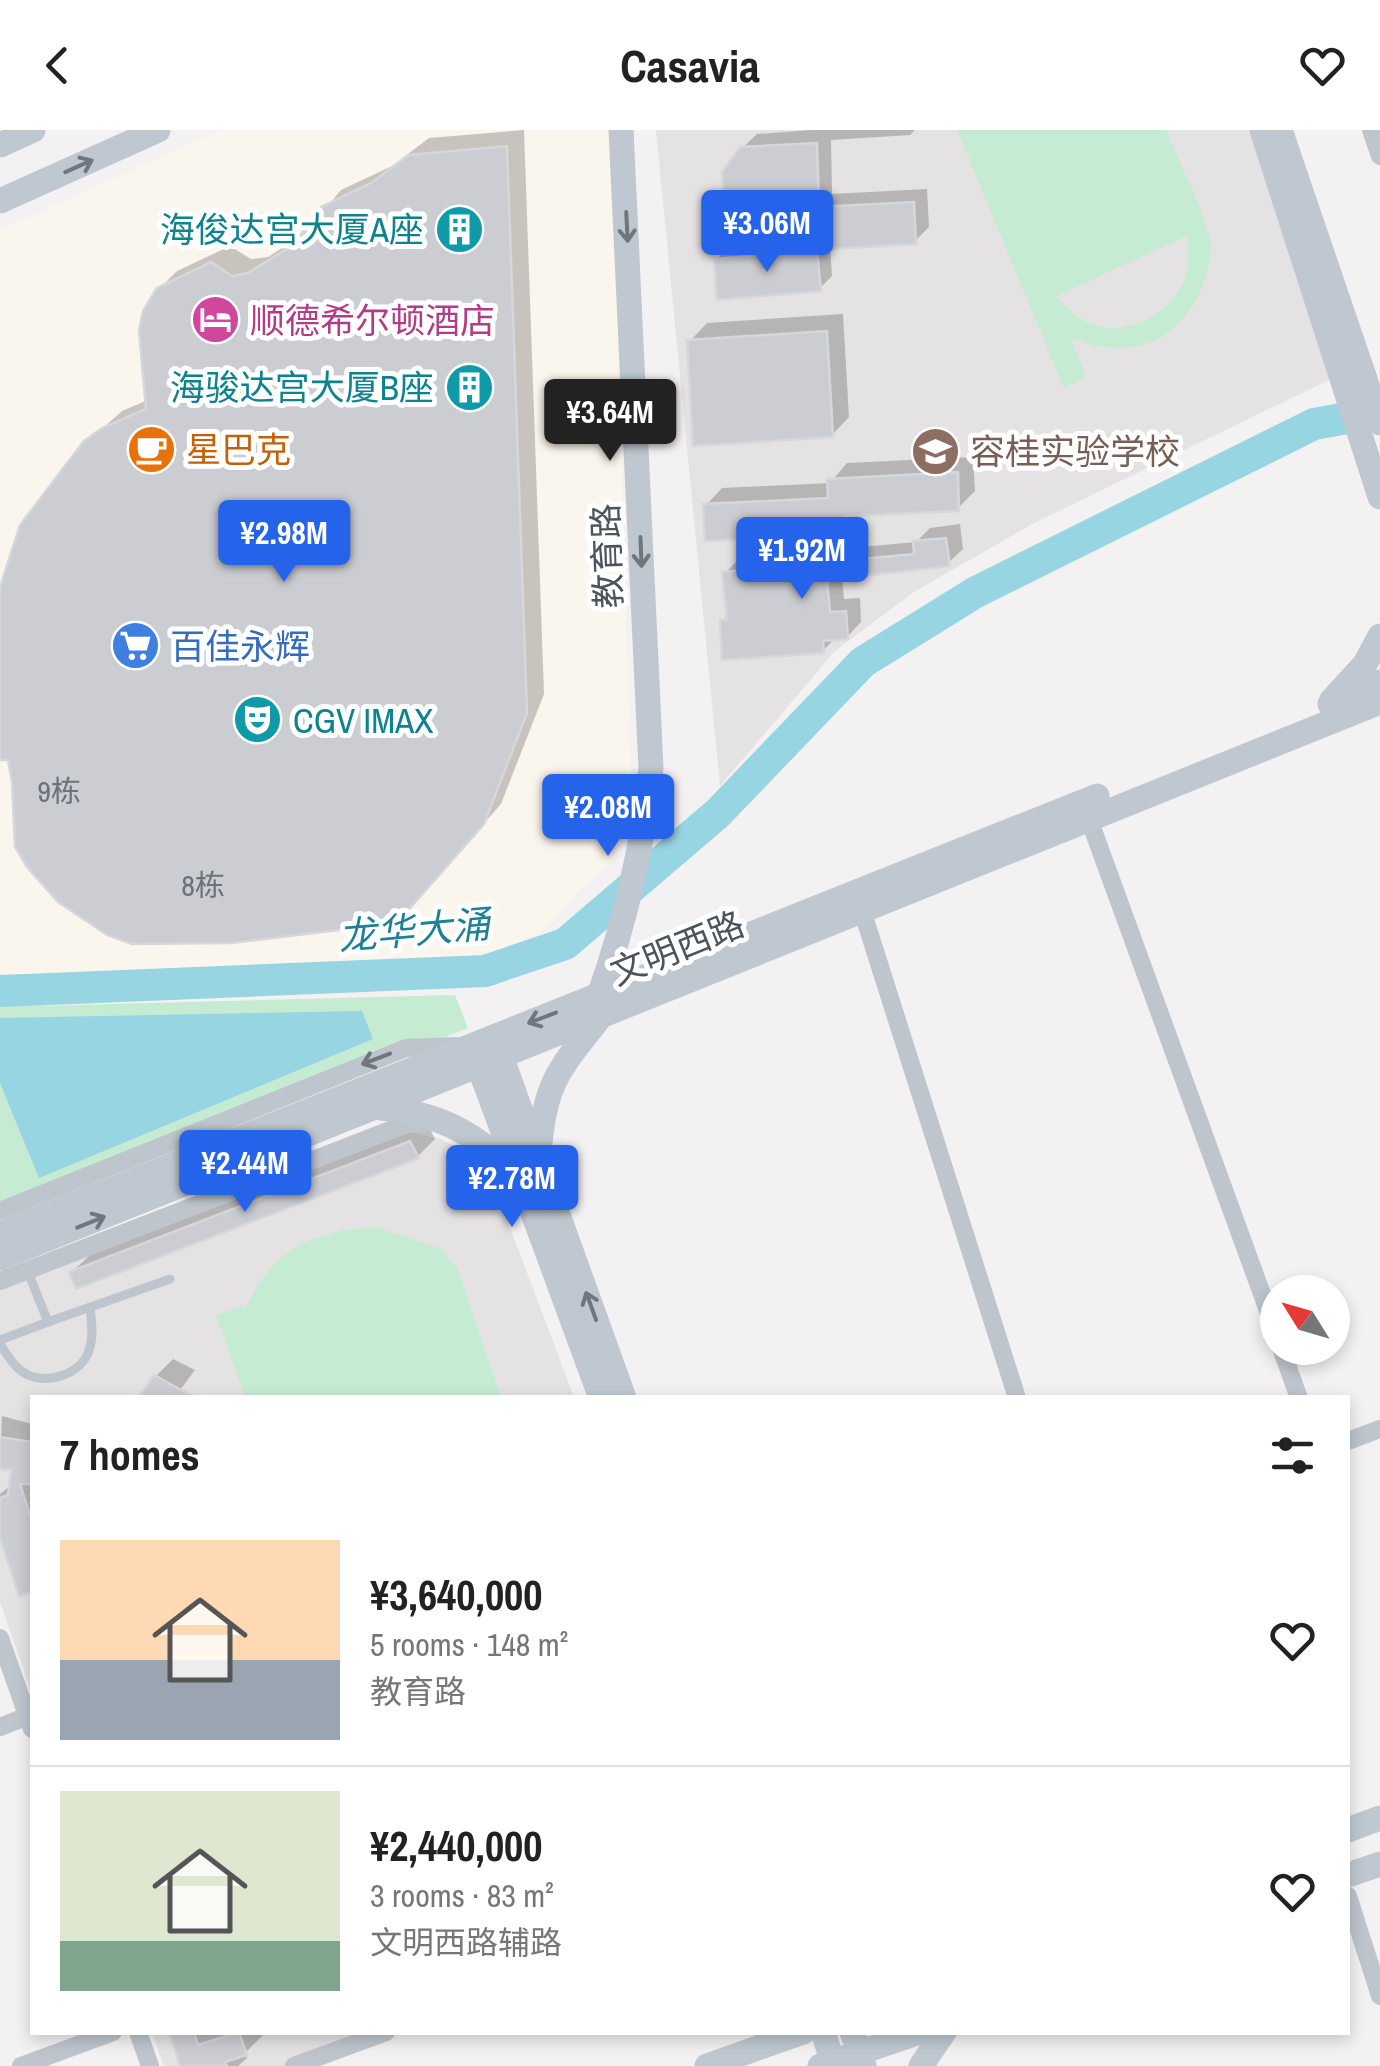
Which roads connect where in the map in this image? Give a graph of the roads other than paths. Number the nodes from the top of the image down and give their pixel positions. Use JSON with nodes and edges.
{"nodes":[{"id":1,"x":33,"y":130,"type":"edge"},
{"id":2,"x":158,"y":130,"type":"edge"},
{"id":3,"x":621,"y":130,"type":"edge"},
{"id":4,"x":1262,"y":130,"type":"edge"},
{"id":5,"x":1280,"y":130,"type":"edge"},
{"id":6,"x":1371,"y":130,"type":"edge"},
{"id":7,"x":0,"y":145,"type":"edge"},
{"id":8,"x":1380,"y":156,"type":"edge"},
{"id":9,"x":0,"y":202,"type":"edge"},
{"id":10,"x":1366,"y":414,"type":"edge"},
{"id":11,"x":1380,"y":497,"type":"edge"},
{"id":12,"x":1380,"y":636,"type":"edge"},
{"id":13,"x":1380,"y":682,"type":"edge"},
{"id":14,"x":1380,"y":702,"type":"edge"},
{"id":15,"x":1332,"y":712,"type":"junction"},
{"id":16,"x":1380,"y":727,"type":"edge"},
{"id":17,"x":1089,"y":818,"type":"junction"},
{"id":18,"x":862,"y":910,"type":"junction"},
{"id":19,"x":600,"y":1006,"type":"junction"},
{"id":20,"x":486,"y":1051,"type":"junction"},
{"id":21,"x":376,"y":1108,"type":"junction"},
{"id":22,"x":444,"y":1120,"type":"junction"},
{"id":23,"x":529,"y":1166,"type":"junction"},
{"id":24,"x":0,"y":1211,"type":"edge"},
{"id":25,"x":12,"y":1253,"type":"edge"},
{"id":26,"x":170,"y":1279,"type":"dead end"},
{"id":27,"x":0,"y":1282,"type":"edge"},
{"id":28,"x":1260,"y":1288,"type":"edge"},
{"id":29,"x":90,"y":1307,"type":"junction"},
{"id":30,"x":48,"y":1322,"type":"junction"},
{"id":31,"x":0,"y":1342,"type":"edge"},
{"id":32,"x":1287,"y":1365,"type":"edge"},
{"id":33,"x":600,"y":1395,"type":"edge"},
{"id":34,"x":623,"y":1395,"type":"edge"},
{"id":35,"x":1015,"y":1395,"type":"edge"},
{"id":36,"x":1298,"y":1395,"type":"edge"},
{"id":37,"x":1380,"y":1429,"type":"edge"},
{"id":38,"x":1350,"y":1440,"type":"edge"},
{"id":39,"x":0,"y":1638,"type":"edge"},
{"id":40,"x":30,"y":1722,"type":"edge"},
{"id":41,"x":0,"y":1727,"type":"edge"},
{"id":42,"x":1380,"y":1818,"type":"edge"},
{"id":43,"x":1350,"y":1829,"type":"edge"},
{"id":44,"x":1380,"y":1864,"type":"edge"},
{"id":45,"x":1350,"y":1874,"type":"edge"},
{"id":46,"x":1350,"y":1902,"type":"edge"},
{"id":47,"x":1380,"y":1996,"type":"edge"},
{"id":48,"x":104,"y":2035,"type":"edge"},
{"id":49,"x":139,"y":2035,"type":"edge"},
{"id":50,"x":378,"y":2035,"type":"edge"},
{"id":51,"x":731,"y":2035,"type":"edge"},
{"id":52,"x":795,"y":2035,"type":"edge"},
{"id":53,"x":824,"y":2035,"type":"edge"},
{"id":54,"x":910,"y":2035,"type":"edge"},
{"id":55,"x":942,"y":2035,"type":"edge"},
{"id":56,"x":858,"y":2051,"type":"edge"},
{"id":57,"x":829,"y":2065,"type":"edge"},
{"id":58,"x":21,"y":2066,"type":"edge"},
{"id":59,"x":150,"y":2066,"type":"edge"},
{"id":60,"x":294,"y":2066,"type":"edge"},
{"id":61,"x":698,"y":2066,"type":"edge"},
{"id":62,"x":707,"y":2066,"type":"edge"},
{"id":63,"x":921,"y":2066,"type":"edge"}],
"edges":[{"from":1,"to":7,"type":"street"},
{"from":9,"to":2,"type":"street","one_way":true},
{"from":3,"to":19,"type":"street","name":"教育路","one_way":true},
{"from":4,"to":10,"type":"street"},
{"from":5,"to":10,"type":"street"},
{"from":6,"to":8,"type":"street"},
{"from":10,"to":11,"type":"street"},
{"from":12,"to":15,"type":"street"},
{"from":13,"to":15,"type":"street","name":"文明西路"},
{"from":14,"to":15,"type":"street","name":"文明西路"},
{"from":15,"to":16,"type":"street"},
{"from":15,"to":17,"type":"street","name":"文明西路"},
{"from":15,"to":19,"type":"street","name":"文明西路"},
{"from":17,"to":18,"type":"street","name":"文明西路"},
{"from":17,"to":28,"type":"street"},
{"from":18,"to":19,"type":"street","name":"文明西路"},
{"from":18,"to":35,"type":"street"},
{"from":19,"to":20,"type":"street","name":"文明西路"},
{"from":19,"to":23,"type":"street"},
{"from":20,"to":21,"type":"street","name":"文明西路"},
{"from":20,"to":23,"type":"street"},
{"from":20,"to":24,"type":"street","one_way":true},
{"from":20,"to":25,"type":"street","name":"文明西路"},
{"from":21,"to":22,"type":"street"},
{"from":25,"to":21,"type":"street","name":"文明西路","one_way":true},
{"from":22,"to":23,"type":"street"},
{"from":22,"to":25,"type":"street"},
{"from":23,"to":33,"type":"street"},
{"from":34,"to":23,"type":"street","one_way":true},
{"from":25,"to":27,"type":"street"},
{"from":25,"to":30,"type":"lane"},
{"from":26,"to":29,"type":"lane"},
{"from":29,"to":30,"type":"lane"},
{"from":29,"to":31,"type":"lane"},
{"from":30,"to":31,"type":"lane"},
{"from":32,"to":36,"type":"street"},
{"from":37,"to":38,"type":"street"},
{"from":39,"to":40,"type":"street"},
{"from":40,"to":41,"type":"street"},
{"from":42,"to":43,"type":"street"},
{"from":44,"to":45,"type":"street"},
{"from":46,"to":47,"type":"street"},
{"from":48,"to":58,"type":"street"},
{"from":49,"to":59,"type":"street"},
{"from":50,"to":60,"type":"street"},
{"from":51,"to":61,"type":"street"},
{"from":52,"to":62,"type":"street"},
{"from":53,"to":57,"type":"street"},
{"from":54,"to":56,"type":"street"},
{"from":55,"to":63,"type":"street"},
{"from":56,"to":57,"type":"street"}]}
